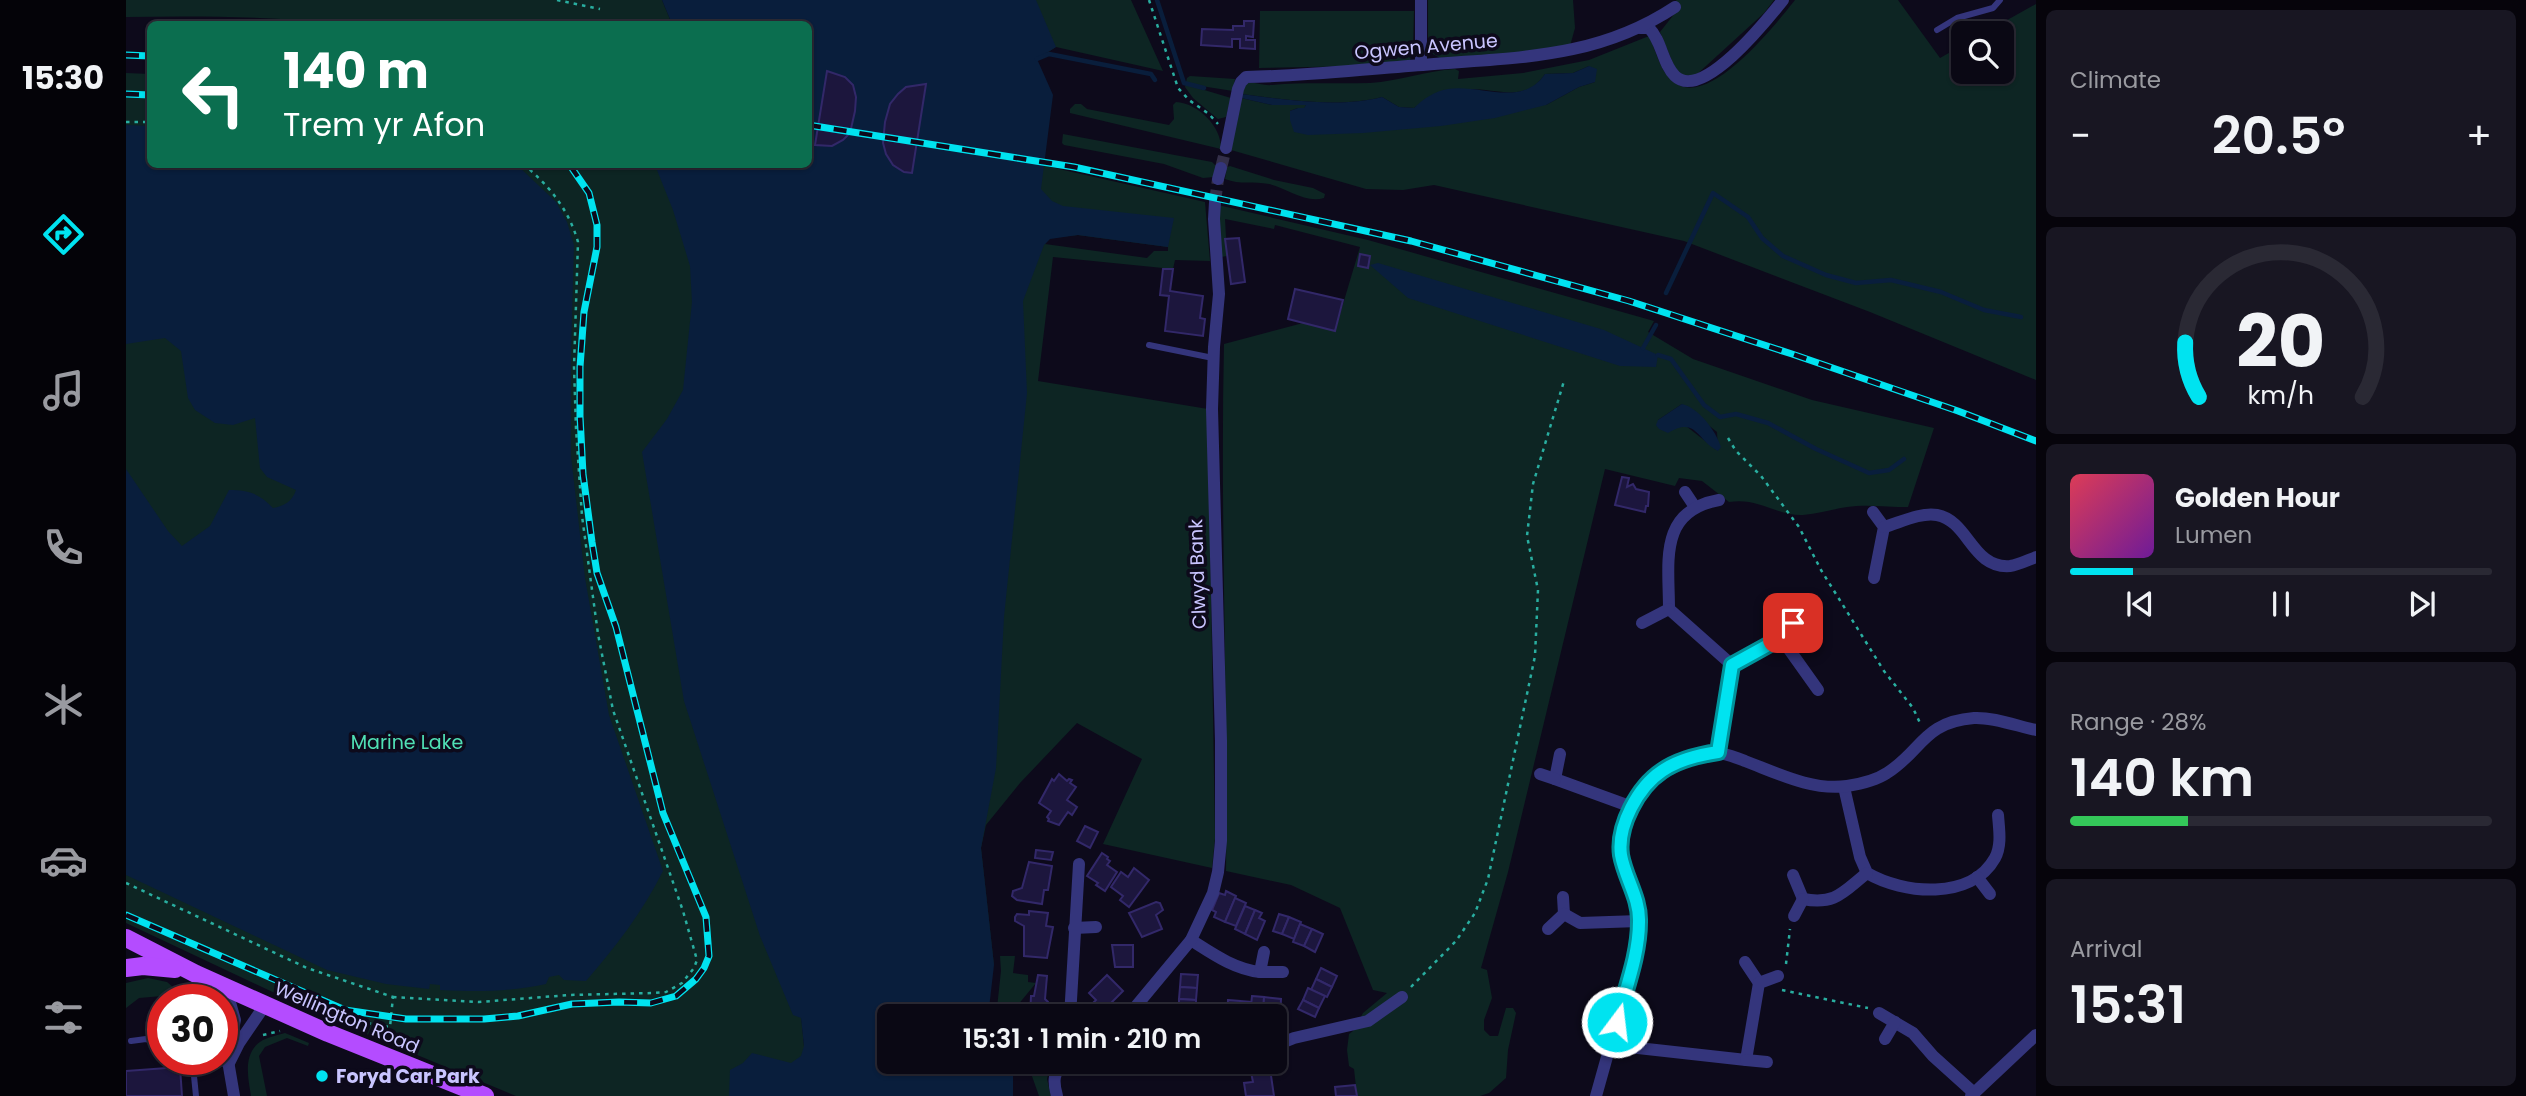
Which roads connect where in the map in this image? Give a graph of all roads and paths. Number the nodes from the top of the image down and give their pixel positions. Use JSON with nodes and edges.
{"nodes":[{"id":1,"x":557,"y":0,"type":"edge"},
{"id":2,"x":573,"y":0,"type":"edge"},
{"id":3,"x":1149,"y":0,"type":"edge"},
{"id":4,"x":1421,"y":0,"type":"edge"},
{"id":5,"x":1783,"y":0,"type":"edge"},
{"id":6,"x":2000,"y":0,"type":"edge"},
{"id":7,"x":579,"y":5,"type":"junction"},
{"id":8,"x":1675,"y":7,"type":"dead end"},
{"id":9,"x":600,"y":9,"type":"dead end"},
{"id":10,"x":1640,"y":28,"type":"junction"},
{"id":11,"x":1937,"y":30,"type":"dead end"},
{"id":12,"x":1422,"y":65,"type":"junction"},
{"id":13,"x":126,"y":122,"type":"edge"},
{"id":14,"x":147,"y":122,"type":"edge"},
{"id":15,"x":1227,"y":142,"type":"joint"},
{"id":16,"x":527,"y":168,"type":"edge"},
{"id":17,"x":1215,"y":202,"type":"tunnel mouth"},
{"id":18,"x":1149,"y":345,"type":"dead end"},
{"id":19,"x":1213,"y":358,"type":"junction"},
{"id":20,"x":1564,"y":381,"type":"dead end"},
{"id":21,"x":1728,"y":438,"type":"dead end"},
{"id":22,"x":1685,"y":492,"type":"dead end"},
{"id":23,"x":1719,"y":500,"type":"dead end"},
{"id":24,"x":1695,"y":507,"type":"junction"},
{"id":25,"x":1873,"y":512,"type":"dead end"},
{"id":26,"x":1884,"y":527,"type":"junction"},
{"id":27,"x":2036,"y":557,"type":"edge"},
{"id":28,"x":1874,"y":578,"type":"dead end"},
{"id":29,"x":1669,"y":609,"type":"junction"},
{"id":30,"x":1642,"y":623,"type":"dead end"},
{"id":31,"x":1793,"y":623,"type":"dead end"},
{"id":32,"x":1781,"y":638,"type":"junction"},
{"id":33,"x":1732,"y":665,"type":"junction"},
{"id":34,"x":1818,"y":690,"type":"dead end"},
{"id":35,"x":2036,"y":730,"type":"edge"},
{"id":36,"x":1926,"y":736,"type":"junction"},
{"id":37,"x":1718,"y":752,"type":"junction"},
{"id":38,"x":1560,"y":754,"type":"dead end"},
{"id":39,"x":1540,"y":774,"type":"dead end"},
{"id":40,"x":1555,"y":779,"type":"junction"},
{"id":41,"x":1844,"y":787,"type":"junction"},
{"id":42,"x":1632,"y":807,"type":"junction"},
{"id":43,"x":1998,"y":815,"type":"dead end"},
{"id":44,"x":1079,"y":864,"type":"dead end"},
{"id":45,"x":1867,"y":873,"type":"junction"},
{"id":46,"x":1793,"y":875,"type":"dead end"},
{"id":47,"x":1977,"y":877,"type":"junction"},
{"id":48,"x":126,"y":883,"type":"edge"},
{"id":49,"x":1990,"y":894,"type":"dead end"},
{"id":50,"x":1563,"y":897,"type":"dead end"},
{"id":51,"x":1803,"y":900,"type":"junction"},
{"id":52,"x":1564,"y":915,"type":"junction"},
{"id":53,"x":1794,"y":916,"type":"joint"},
{"id":54,"x":1639,"y":921,"type":"junction"},
{"id":55,"x":1096,"y":927,"type":"dead end"},
{"id":56,"x":1074,"y":928,"type":"junction"},
{"id":57,"x":1548,"y":929,"type":"dead end"},
{"id":58,"x":126,"y":938,"type":"edge"},
{"id":59,"x":1191,"y":940,"type":"junction"},
{"id":60,"x":1264,"y":952,"type":"dead end"},
{"id":61,"x":1745,"y":962,"type":"dead end"},
{"id":62,"x":126,"y":968,"type":"edge"},
{"id":63,"x":1260,"y":972,"type":"junction"},
{"id":64,"x":1283,"y":972,"type":"dead end"},
{"id":65,"x":196,"y":974,"type":"junction"},
{"id":66,"x":1778,"y":976,"type":"junction"},
{"id":67,"x":1759,"y":983,"type":"junction"},
{"id":68,"x":220,"y":984,"type":"edge"},
{"id":69,"x":238,"y":992,"type":"edge"},
{"id":70,"x":393,"y":997,"type":"junction"},
{"id":71,"x":1402,"y":997,"type":"joint"},
{"id":72,"x":1071,"y":1004,"type":"edge"},
{"id":73,"x":1138,"y":1004,"type":"edge"},
{"id":74,"x":265,"y":1005,"type":"junction"},
{"id":75,"x":1879,"y":1013,"type":"joint"},
{"id":76,"x":333,"y":1022,"type":"dead end"},
{"id":77,"x":1895,"y":1022,"type":"junction"},
{"id":78,"x":286,"y":1031,"type":"dead end"},
{"id":79,"x":2036,"y":1035,"type":"edge"},
{"id":80,"x":259,"y":1037,"type":"dead end"},
{"id":81,"x":1885,"y":1039,"type":"dead end"},
{"id":82,"x":147,"y":1040,"type":"edge"},
{"id":83,"x":131,"y":1041,"type":"dead end"},
{"id":84,"x":1287,"y":1041,"type":"edge"},
{"id":85,"x":238,"y":1045,"type":"edge"},
{"id":86,"x":1611,"y":1045,"type":"junction"},
{"id":87,"x":1746,"y":1060,"type":"junction"},
{"id":88,"x":1766,"y":1062,"type":"dead end"},
{"id":89,"x":1055,"y":1074,"type":"edge"},
{"id":90,"x":194,"y":1075,"type":"edge"},
{"id":91,"x":231,"y":1075,"type":"edge"},
{"id":92,"x":1973,"y":1095,"type":"edge"},
{"id":93,"x":196,"y":1096,"type":"edge"},
{"id":94,"x":234,"y":1096,"type":"edge"},
{"id":95,"x":483,"y":1096,"type":"edge"},
{"id":96,"x":1057,"y":1096,"type":"edge"},
{"id":97,"x":1596,"y":1096,"type":"edge"}],
"edges":[{"from":1,"to":7,"type":"path"},
{"from":2,"to":7,"type":"path"},
{"from":3,"to":15,"type":"path"},
{"from":4,"to":12,"type":"street"},
{"from":5,"to":10,"type":"street"},
{"from":6,"to":11,"type":"lane"},
{"from":7,"to":9,"type":"path"},
{"from":8,"to":10,"type":"street","name":"Ogwen Avenue"},
{"from":10,"to":12,"type":"street","name":"Ogwen Avenue"},
{"from":12,"to":15,"type":"street","name":"Ogwen Avenue"},
{"from":13,"to":14,"type":"path"},
{"from":16,"to":70,"type":"path"},
{"from":17,"to":19,"type":"street","name":"Clwyd Bank"},
{"from":18,"to":19,"type":"lane"},
{"from":19,"to":59,"type":"street","name":"Clwyd Bank"},
{"from":20,"to":71,"type":"path"},
{"from":21,"to":36,"type":"path"},
{"from":22,"to":24,"type":"street"},
{"from":23,"to":24,"type":"street"},
{"from":24,"to":29,"type":"street"},
{"from":25,"to":26,"type":"street"},
{"from":26,"to":27,"type":"street"},
{"from":26,"to":28,"type":"street"},
{"from":29,"to":30,"type":"street"},
{"from":29,"to":33,"type":"street"},
{"from":31,"to":32,"type":"street"},
{"from":32,"to":33,"type":"street"},
{"from":32,"to":34,"type":"street"},
{"from":33,"to":37,"type":"street"},
{"from":35,"to":36,"type":"street"},
{"from":36,"to":41,"type":"street"},
{"from":37,"to":41,"type":"street"},
{"from":37,"to":42,"type":"street"},
{"from":38,"to":40,"type":"street"},
{"from":39,"to":40,"type":"street"},
{"from":40,"to":42,"type":"street"},
{"from":41,"to":45,"type":"street"},
{"from":42,"to":54,"type":"street"},
{"from":43,"to":47,"type":"street"},
{"from":44,"to":56,"type":"street"},
{"from":45,"to":47,"type":"street"},
{"from":45,"to":51,"type":"street"},
{"from":46,"to":51,"type":"street"},
{"from":47,"to":49,"type":"street"},
{"from":48,"to":70,"type":"path"},
{"from":50,"to":52,"type":"street"},
{"from":51,"to":53,"type":"street"},
{"from":52,"to":54,"type":"street"},
{"from":52,"to":57,"type":"street"},
{"from":53,"to":66,"type":"path"},
{"from":54,"to":86,"type":"street"},
{"from":55,"to":56,"type":"street"},
{"from":56,"to":72,"type":"street"},
{"from":58,"to":65,"type":"main road","name":"Wellington Road"},
{"from":59,"to":63,"type":"street"},
{"from":59,"to":73,"type":"street","name":"Clwyd Bank"},
{"from":60,"to":63,"type":"street"},
{"from":61,"to":67,"type":"street"},
{"from":62,"to":65,"type":"main road","name":"Wellington Road"},
{"from":63,"to":64,"type":"street"},
{"from":65,"to":68,"type":"main road","name":"Wellington Road"},
{"from":66,"to":67,"type":"street"},
{"from":66,"to":75,"type":"path"},
{"from":67,"to":87,"type":"street"},
{"from":69,"to":74,"type":"main road","name":"Wellington Road"},
{"from":70,"to":76,"type":"path"},
{"from":71,"to":84,"type":"street"},
{"from":74,"to":85,"type":"street"},
{"from":74,"to":95,"type":"main road","name":"Wellington Road"},
{"from":75,"to":77,"type":"street"},
{"from":77,"to":81,"type":"street"},
{"from":77,"to":92,"type":"street"},
{"from":78,"to":80,"type":"path"},
{"from":79,"to":92,"type":"street"},
{"from":82,"to":83,"type":"lane"},
{"from":86,"to":87,"type":"street"},
{"from":86,"to":97,"type":"street"},
{"from":87,"to":88,"type":"street"},
{"from":89,"to":96,"type":"street"},
{"from":90,"to":93,"type":"lane"},
{"from":91,"to":94,"type":"street"}]}
